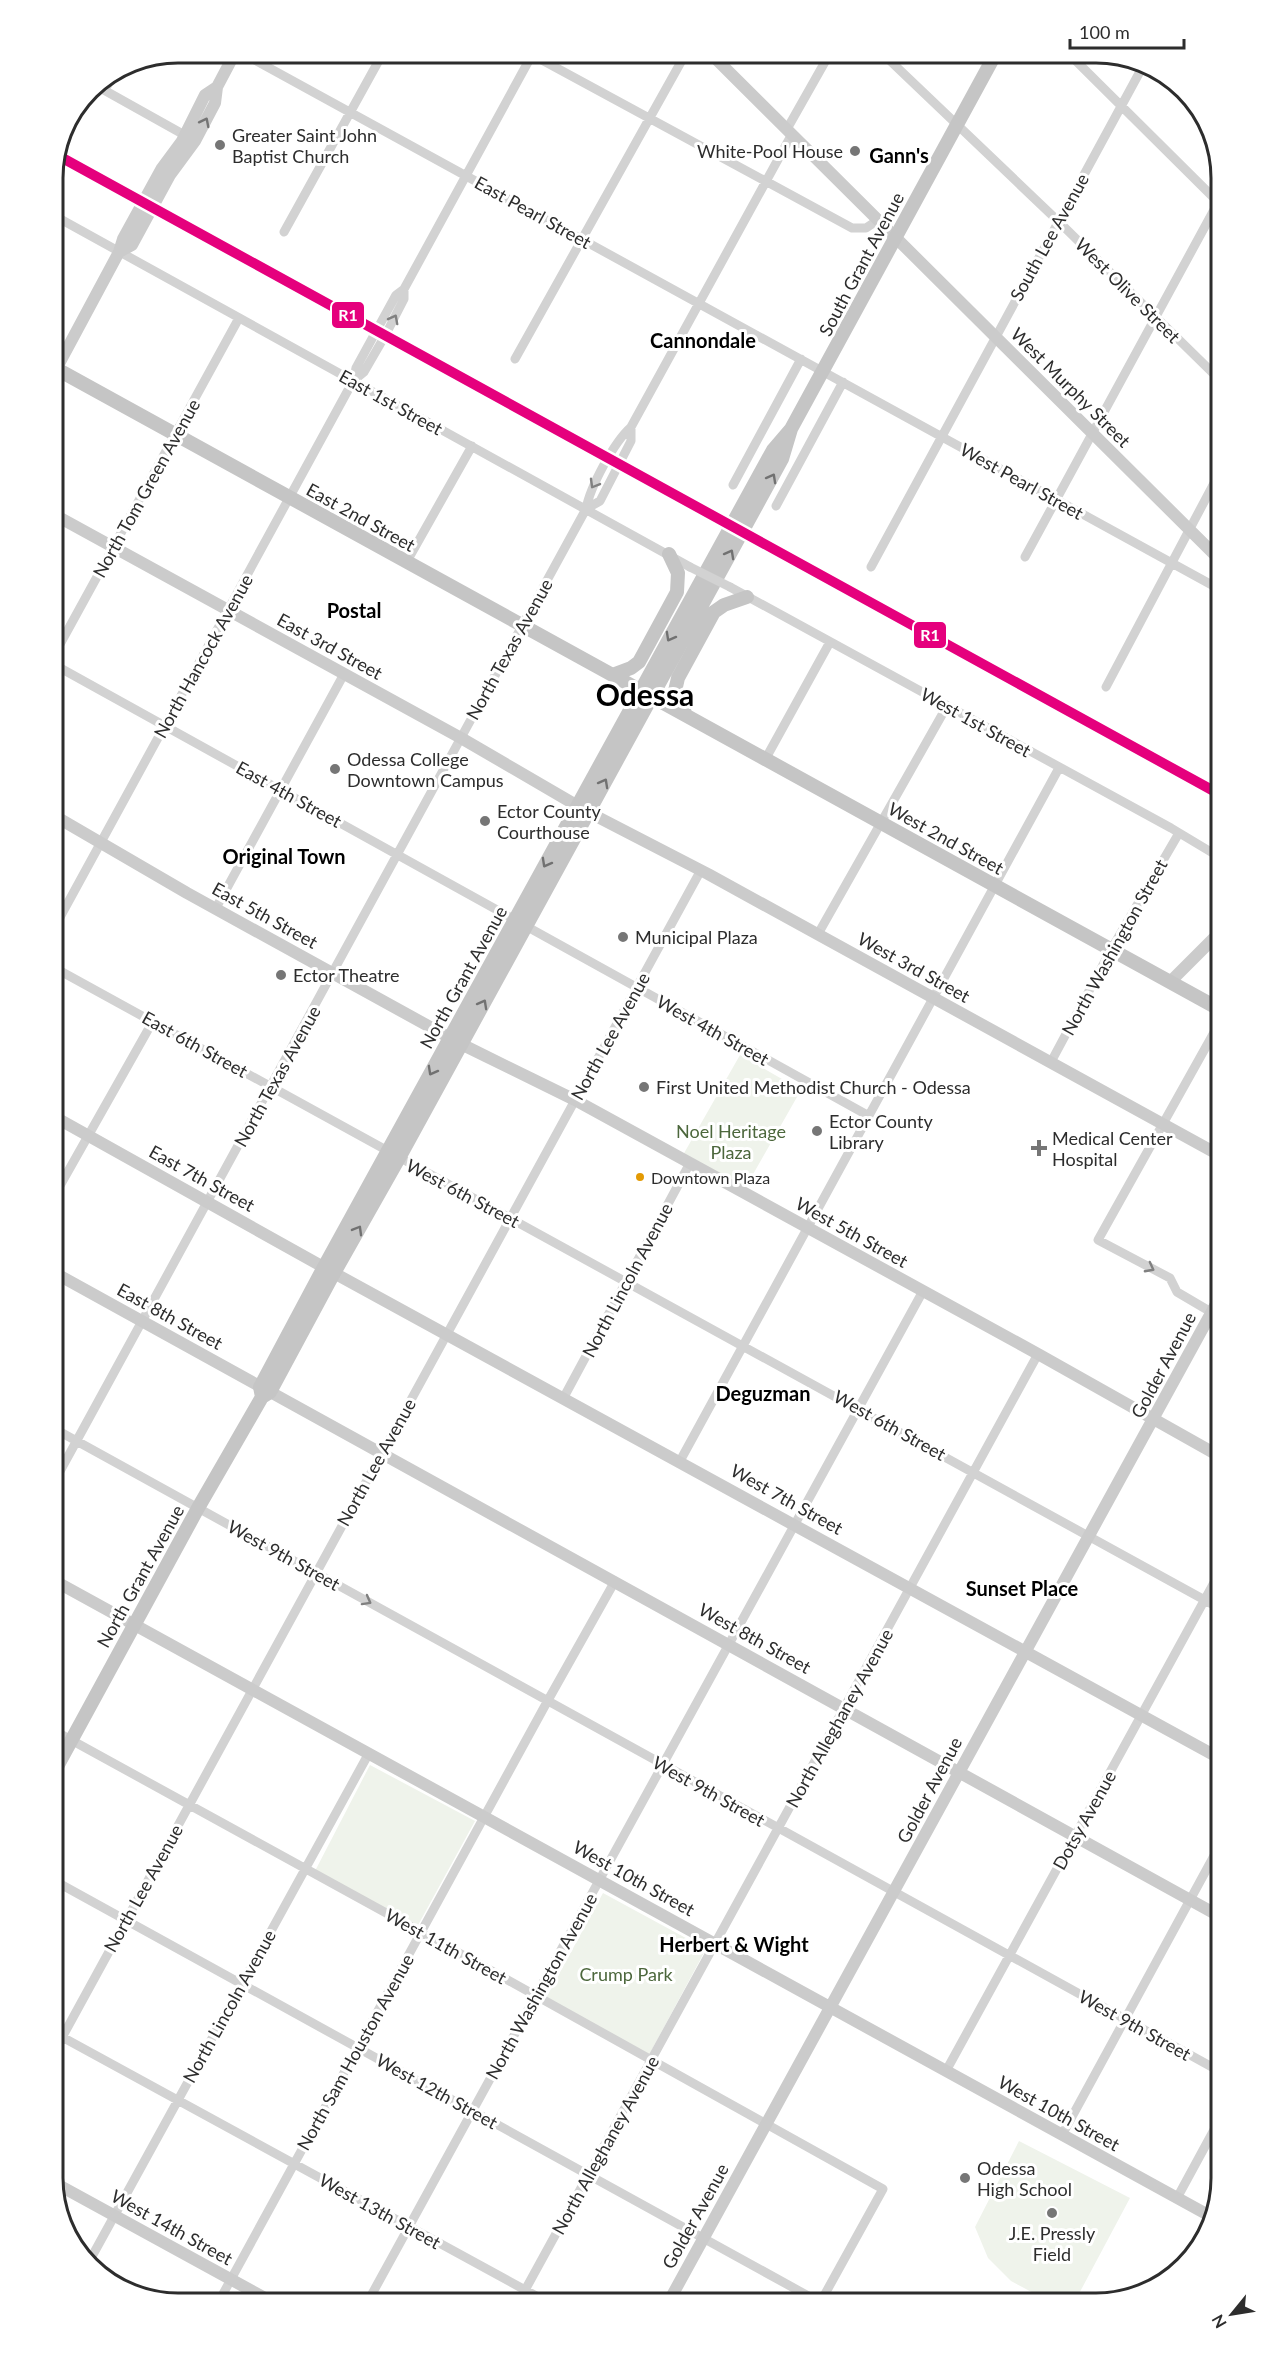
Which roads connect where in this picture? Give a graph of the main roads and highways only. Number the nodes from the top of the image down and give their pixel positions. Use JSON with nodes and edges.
{"nodes":[{"id":1,"x":990,"y":63,"type":"edge"},
{"id":2,"x":63,"y":375,"type":"edge"},
{"id":3,"x":669,"y":554,"type":"road end"},
{"id":4,"x":709,"y":580,"type":"joint"},
{"id":5,"x":747,"y":597,"type":"road end"},
{"id":6,"x":615,"y":674,"type":"junction"},
{"id":7,"x":647,"y":693,"type":"junction"},
{"id":8,"x":685,"y":713,"type":"junction"},
{"id":9,"x":1211,"y":1005,"type":"edge"},
{"id":10,"x":63,"y":1754,"type":"edge"}],
"edges":[{"from":1,"to":4,"type":"main road","name":"South Grant Avenue"},
{"from":2,"to":6,"type":"main road","name":"East 2nd Street"},
{"from":3,"to":6,"type":"main road"},
{"from":4,"to":7,"type":"main road","name":"North Grant Avenue"},
{"from":5,"to":8,"type":"main road"},
{"from":6,"to":7,"type":"main road","name":"East 2nd Street"},
{"from":7,"to":8,"type":"main road","name":"West 2nd Street"},
{"from":7,"to":10,"type":"main road","name":"North Grant Avenue"},
{"from":8,"to":9,"type":"main road","name":"West 2nd Street"}]}
